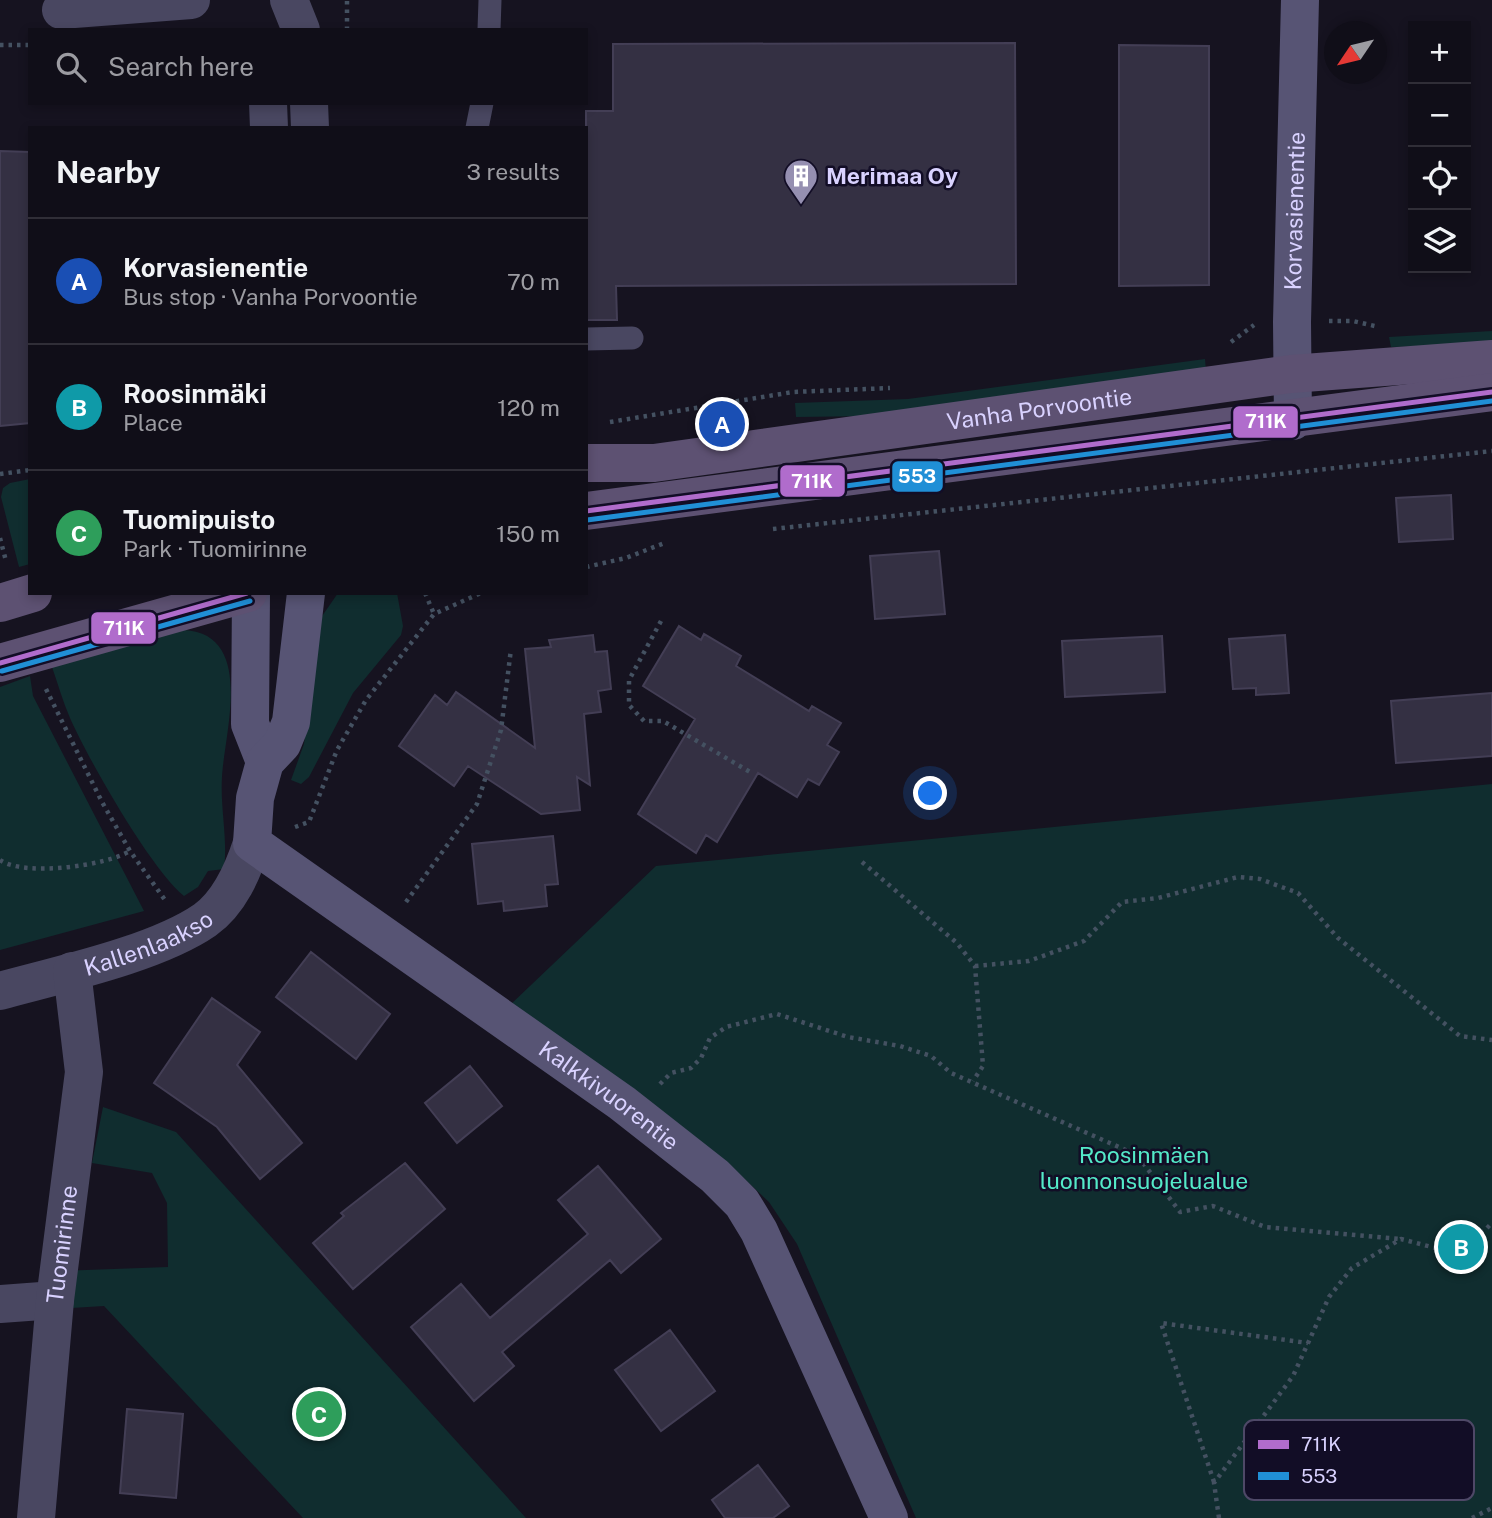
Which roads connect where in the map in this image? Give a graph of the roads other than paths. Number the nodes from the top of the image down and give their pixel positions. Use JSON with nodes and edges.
{"nodes":[{"id":1,"x":191,"y":0,"type":"edge"},
{"id":2,"x":283,"y":0,"type":"edge"},
{"id":3,"x":289,"y":0,"type":"edge"},
{"id":4,"x":490,"y":0,"type":"edge"},
{"id":5,"x":1300,"y":0,"type":"edge"},
{"id":6,"x":61,"y":10,"type":"dead end"},
{"id":7,"x":275,"y":28,"type":"edge"},
{"id":8,"x":300,"y":28,"type":"edge"},
{"id":9,"x":489,"y":28,"type":"edge"},
{"id":10,"x":268,"y":105,"type":"edge"},
{"id":11,"x":309,"y":105,"type":"edge"},
{"id":12,"x":482,"y":105,"type":"edge"},
{"id":13,"x":269,"y":126,"type":"edge"},
{"id":14,"x":310,"y":126,"type":"edge"},
{"id":15,"x":477,"y":126,"type":"edge"},
{"id":16,"x":632,"y":338,"type":"dead end"},
{"id":17,"x":588,"y":339,"type":"edge"},
{"id":18,"x":1492,"y":359,"type":"edge"},
{"id":19,"x":1291,"y":374,"type":"junction"},
{"id":20,"x":1492,"y":392,"type":"edge"},
{"id":21,"x":1293,"y":421,"type":"junction"},
{"id":22,"x":588,"y":463,"type":"edge"},
{"id":23,"x":588,"y":511,"type":"edge"},
{"id":24,"x":243,"y":595,"type":"edge"},
{"id":25,"x":250,"y":595,"type":"edge"},
{"id":26,"x":306,"y":595,"type":"edge"},
{"id":27,"x":0,"y":663,"type":"edge"},
{"id":28,"x":265,"y":762,"type":"junction"},
{"id":29,"x":252,"y":843,"type":"junction"},
{"id":30,"x":72,"y":971,"type":"junction"},
{"id":31,"x":0,"y":991,"type":"edge"},
{"id":32,"x":55,"y":1300,"type":"junction"},
{"id":33,"x":0,"y":1304,"type":"edge"},
{"id":34,"x":36,"y":1518,"type":"edge"},
{"id":35,"x":889,"y":1518,"type":"edge"}],
"edges":[{"from":1,"to":6,"type":"street"},
{"from":2,"to":7,"type":"street"},
{"from":3,"to":8,"type":"street"},
{"from":4,"to":9,"type":"lane"},
{"from":5,"to":19,"type":"street","name":"Korvasienentie"},
{"from":10,"to":13,"type":"street"},
{"from":11,"to":14,"type":"street"},
{"from":12,"to":15,"type":"lane"},
{"from":16,"to":17,"type":"lane"},
{"from":18,"to":19,"type":"main road","name":"Vanha Porvoontie"},
{"from":19,"to":21,"type":"street","name":"Korvasienentie"},
{"from":19,"to":22,"type":"main road","name":"Vanha Porvoontie"},
{"from":20,"to":21,"type":"main road","name":"Vanha Porvoontie"},
{"from":21,"to":23,"type":"main road","name":"Vanha Porvoontie"},
{"from":24,"to":27,"type":"main road"},
{"from":25,"to":28,"type":"street"},
{"from":26,"to":28,"type":"street"},
{"from":28,"to":29,"type":"street"},
{"from":29,"to":30,"type":"street","name":"Kallenlaakso"},
{"from":29,"to":35,"type":"street","name":"Kalkkivuorentie"},
{"from":30,"to":31,"type":"street","name":"Kallenlaakso"},
{"from":30,"to":32,"type":"street","name":"Tuomirinne"},
{"from":32,"to":33,"type":"street"},
{"from":32,"to":34,"type":"street","name":"Tuomirinne"}]}
